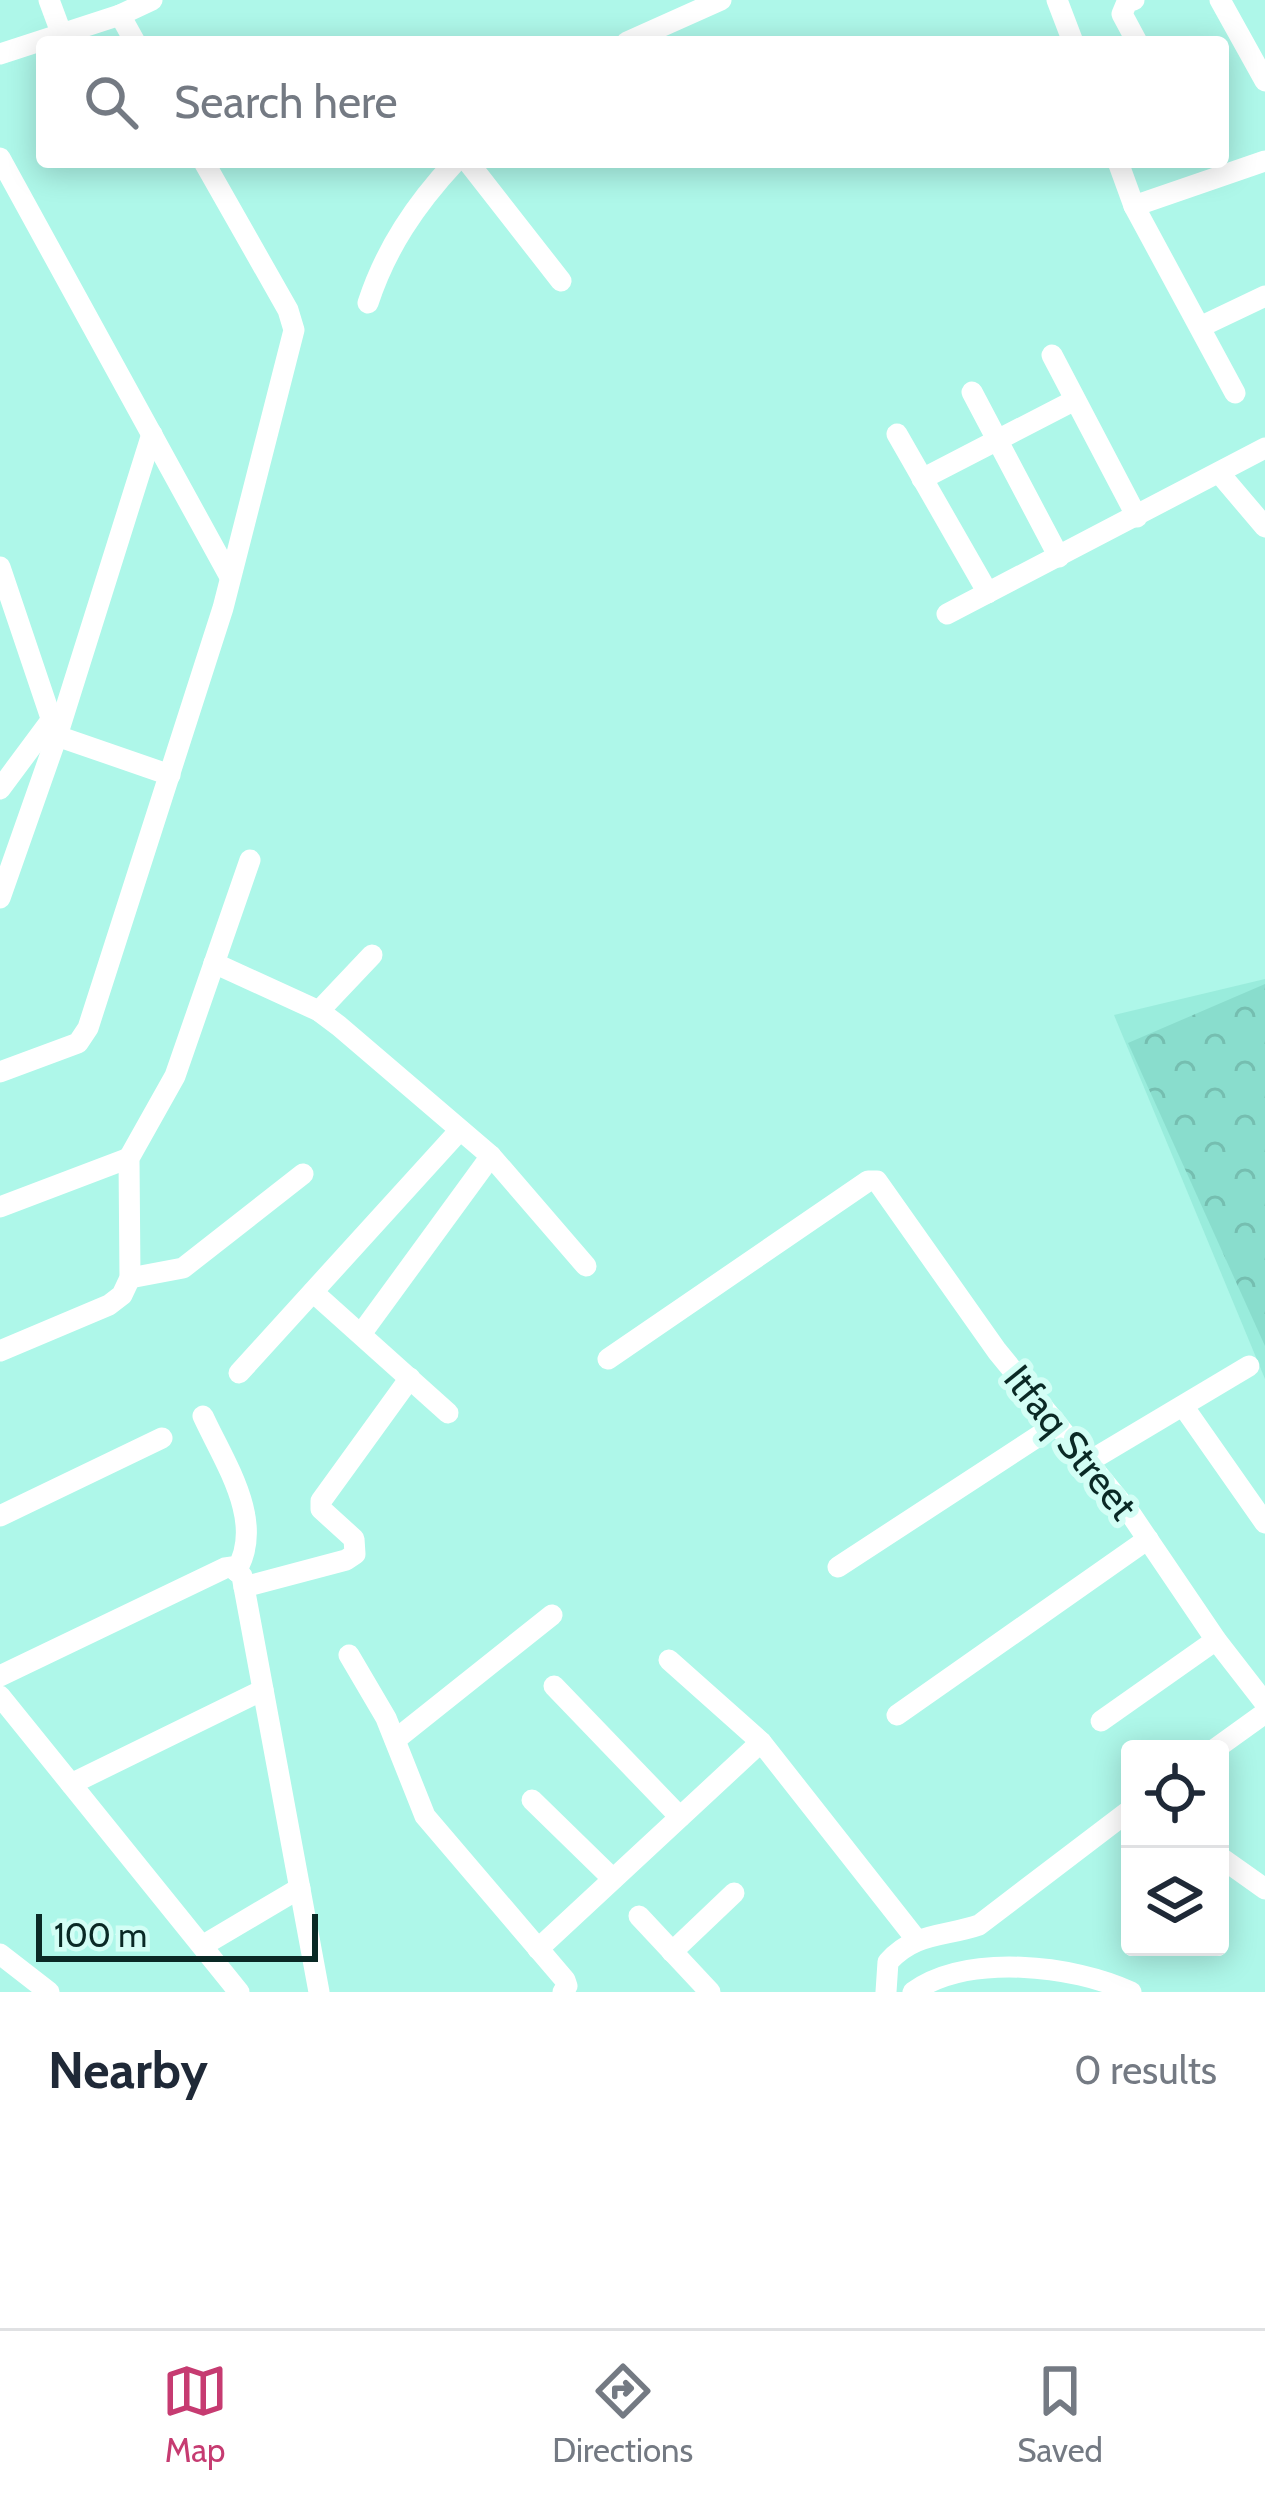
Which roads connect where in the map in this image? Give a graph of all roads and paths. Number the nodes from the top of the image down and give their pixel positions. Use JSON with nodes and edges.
{"nodes":[{"id":1,"x":49,"y":0,"type":"edge"},
{"id":2,"x":152,"y":0,"type":"edge"},
{"id":3,"x":721,"y":0,"type":"edge"},
{"id":4,"x":1057,"y":0,"type":"edge"},
{"id":5,"x":1134,"y":0,"type":"edge"},
{"id":6,"x":1220,"y":0,"type":"edge"},
{"id":7,"x":684,"y":7,"type":"edge"},
{"id":8,"x":120,"y":16,"type":"junction"},
{"id":9,"x":62,"y":35,"type":"junction"},
{"id":10,"x":59,"y":36,"type":"edge"},
{"id":11,"x":132,"y":36,"type":"edge"},
{"id":12,"x":637,"y":36,"type":"edge"},
{"id":13,"x":1071,"y":36,"type":"edge"},
{"id":14,"x":1134,"y":36,"type":"edge"},
{"id":15,"x":36,"y":43,"type":"edge"},
{"id":16,"x":0,"y":54,"type":"edge"},
{"id":17,"x":1265,"y":81,"type":"edge"},
{"id":18,"x":0,"y":158,"type":"edge"},
{"id":19,"x":1265,"y":161,"type":"edge"},
{"id":20,"x":1229,"y":167,"type":"edge"},
{"id":21,"x":207,"y":168,"type":"edge"},
{"id":22,"x":450,"y":168,"type":"edge"},
{"id":23,"x":472,"y":168,"type":"edge"},
{"id":24,"x":1120,"y":168,"type":"edge"},
{"id":25,"x":1205,"y":171,"type":"edge"},
{"id":26,"x":1134,"y":206,"type":"junction"},
{"id":27,"x":561,"y":280,"type":"dead end"},
{"id":28,"x":1265,"y":296,"type":"edge"},
{"id":29,"x":368,"y":303,"type":"dead end"},
{"id":30,"x":1200,"y":327,"type":"junction"},
{"id":31,"x":1052,"y":355,"type":"dead end"},
{"id":32,"x":972,"y":392,"type":"dead end"},
{"id":33,"x":1235,"y":393,"type":"dead end"},
{"id":34,"x":1075,"y":400,"type":"junction"},
{"id":35,"x":152,"y":434,"type":"junction"},
{"id":36,"x":897,"y":434,"type":"dead end"},
{"id":37,"x":997,"y":440,"type":"junction"},
{"id":38,"x":1265,"y":448,"type":"edge"},
{"id":39,"x":1220,"y":475,"type":"junction"},
{"id":40,"x":922,"y":479,"type":"junction"},
{"id":41,"x":1137,"y":517,"type":"junction"},
{"id":42,"x":1265,"y":527,"type":"edge"},
{"id":43,"x":1058,"y":557,"type":"junction"},
{"id":44,"x":0,"y":567,"type":"edge"},
{"id":45,"x":230,"y":577,"type":"junction"},
{"id":46,"x":988,"y":593,"type":"junction"},
{"id":47,"x":947,"y":614,"type":"dead end"},
{"id":48,"x":54,"y":728,"type":"junction"},
{"id":49,"x":170,"y":775,"type":"junction"},
{"id":50,"x":0,"y":789,"type":"edge"},
{"id":51,"x":250,"y":860,"type":"dead end"},
{"id":52,"x":0,"y":898,"type":"edge"},
{"id":53,"x":372,"y":956,"type":"dead end"},
{"id":54,"x":214,"y":963,"type":"junction"},
{"id":55,"x":319,"y":1011,"type":"junction"},
{"id":56,"x":0,"y":1072,"type":"edge"},
{"id":57,"x":460,"y":1130,"type":"junction"},
{"id":58,"x":491,"y":1156,"type":"junction"},
{"id":59,"x":129,"y":1158,"type":"junction"},
{"id":60,"x":304,"y":1174,"type":"dead end"},
{"id":61,"x":0,"y":1208,"type":"edge"},
{"id":62,"x":586,"y":1266,"type":"dead end"},
{"id":63,"x":130,"y":1279,"type":"junction"},
{"id":64,"x":313,"y":1292,"type":"junction"},
{"id":65,"x":361,"y":1334,"type":"junction"},
{"id":66,"x":0,"y":1351,"type":"edge"},
{"id":67,"x":608,"y":1359,"type":"dead end"},
{"id":68,"x":1249,"y":1366,"type":"dead end"},
{"id":69,"x":239,"y":1373,"type":"dead end"},
{"id":70,"x":410,"y":1378,"type":"junction"},
{"id":71,"x":1183,"y":1406,"type":"junction"},
{"id":72,"x":448,"y":1413,"type":"dead end"},
{"id":73,"x":203,"y":1415,"type":"dead end"},
{"id":74,"x":1057,"y":1424,"type":"junction"},
{"id":75,"x":162,"y":1438,"type":"dead end"},
{"id":76,"x":1088,"y":1462,"type":"junction"},
{"id":77,"x":0,"y":1516,"type":"edge"},
{"id":78,"x":1265,"y":1523,"type":"edge"},
{"id":79,"x":1148,"y":1539,"type":"junction"},
{"id":80,"x":838,"y":1567,"type":"dead end"},
{"id":81,"x":240,"y":1579,"type":"junction"},
{"id":82,"x":552,"y":1615,"type":"dead end"},
{"id":83,"x":1216,"y":1640,"type":"junction"},
{"id":84,"x":349,"y":1655,"type":"dead end"},
{"id":85,"x":669,"y":1660,"type":"dead end"},
{"id":86,"x":0,"y":1676,"type":"edge"},
{"id":87,"x":554,"y":1685,"type":"dead end"},
{"id":88,"x":263,"y":1690,"type":"junction"},
{"id":89,"x":0,"y":1696,"type":"edge"},
{"id":90,"x":1265,"y":1703,"type":"edge"},
{"id":91,"x":1265,"y":1713,"type":"edge"},
{"id":92,"x":897,"y":1715,"type":"dead end"},
{"id":93,"x":1102,"y":1721,"type":"dead end"},
{"id":94,"x":394,"y":1740,"type":"junction"},
{"id":95,"x":1228,"y":1740,"type":"edge"},
{"id":96,"x":761,"y":1742,"type":"junction"},
{"id":97,"x":71,"y":1784,"type":"junction"},
{"id":98,"x":532,"y":1800,"type":"dead end"},
{"id":99,"x":680,"y":1817,"type":"junction"},
{"id":100,"x":1121,"y":1817,"type":"edge"},
{"id":101,"x":1229,"y":1863,"type":"edge"},
{"id":102,"x":613,"y":1879,"type":"junction"},
{"id":103,"x":300,"y":1888,"type":"junction"},
{"id":104,"x":1265,"y":1889,"type":"edge"},
{"id":105,"x":734,"y":1893,"type":"dead end"},
{"id":106,"x":639,"y":1916,"type":"dead end"},
{"id":107,"x":916,"y":1939,"type":"junction"},
{"id":108,"x":202,"y":1946,"type":"junction"},
{"id":109,"x":538,"y":1949,"type":"junction"},
{"id":110,"x":672,"y":1952,"type":"junction"},
{"id":111,"x":0,"y":1954,"type":"edge"},
{"id":112,"x":21,"y":1984,"type":"edge"},
{"id":113,"x":49,"y":1992,"type":"edge"},
{"id":114,"x":239,"y":1992,"type":"edge"},
{"id":115,"x":320,"y":1992,"type":"edge"},
{"id":116,"x":563,"y":1992,"type":"edge"},
{"id":117,"x":710,"y":1992,"type":"edge"},
{"id":118,"x":886,"y":1992,"type":"edge"},
{"id":119,"x":913,"y":1992,"type":"edge"},
{"id":120,"x":1131,"y":1992,"type":"edge"}],
"edges":[{"from":1,"to":9,"type":"street"},
{"from":2,"to":8,"type":"street"},
{"from":3,"to":7,"type":"street"},
{"from":4,"to":13,"type":"street"},
{"from":5,"to":14,"type":"street"},
{"from":6,"to":17,"type":"street"},
{"from":7,"to":12,"type":"street"},
{"from":8,"to":9,"type":"street"},
{"from":8,"to":11,"type":"street"},
{"from":9,"to":10,"type":"street"},
{"from":15,"to":16,"type":"street"},
{"from":18,"to":35,"type":"street"},
{"from":19,"to":20,"type":"street"},
{"from":21,"to":45,"type":"street"},
{"from":22,"to":29,"type":"street"},
{"from":23,"to":27,"type":"street"},
{"from":24,"to":26,"type":"street"},
{"from":25,"to":26,"type":"street"},
{"from":26,"to":30,"type":"street"},
{"from":28,"to":30,"type":"street"},
{"from":30,"to":33,"type":"street"},
{"from":31,"to":34,"type":"street"},
{"from":32,"to":37,"type":"street"},
{"from":34,"to":37,"type":"street"},
{"from":34,"to":41,"type":"street"},
{"from":35,"to":45,"type":"street"},
{"from":35,"to":48,"type":"street"},
{"from":36,"to":40,"type":"street"},
{"from":37,"to":40,"type":"street"},
{"from":37,"to":43,"type":"street"},
{"from":38,"to":39,"type":"street"},
{"from":39,"to":41,"type":"street"},
{"from":39,"to":42,"type":"street"},
{"from":40,"to":46,"type":"street"},
{"from":41,"to":43,"type":"street"},
{"from":43,"to":46,"type":"street"},
{"from":44,"to":48,"type":"street"},
{"from":45,"to":49,"type":"street"},
{"from":46,"to":47,"type":"street"},
{"from":48,"to":49,"type":"street"},
{"from":48,"to":50,"type":"street"},
{"from":48,"to":52,"type":"street"},
{"from":49,"to":56,"type":"street"},
{"from":51,"to":54,"type":"street"},
{"from":53,"to":55,"type":"street"},
{"from":54,"to":55,"type":"street"},
{"from":54,"to":59,"type":"street"},
{"from":55,"to":57,"type":"street"},
{"from":57,"to":58,"type":"street"},
{"from":57,"to":64,"type":"street"},
{"from":58,"to":62,"type":"street"},
{"from":58,"to":65,"type":"street"},
{"from":59,"to":61,"type":"street"},
{"from":59,"to":63,"type":"street"},
{"from":60,"to":63,"type":"street"},
{"from":63,"to":66,"type":"street"},
{"from":64,"to":65,"type":"street"},
{"from":64,"to":69,"type":"street"},
{"from":65,"to":70,"type":"street"},
{"from":67,"to":74,"type":"street","name":"Itfaq Street"},
{"from":68,"to":71,"type":"street"},
{"from":70,"to":72,"type":"street"},
{"from":70,"to":81,"type":"street"},
{"from":71,"to":76,"type":"street"},
{"from":71,"to":78,"type":"street"},
{"from":73,"to":81,"type":"street"},
{"from":74,"to":76,"type":"street","name":"Itfaq Street"},
{"from":74,"to":80,"type":"street"},
{"from":75,"to":77,"type":"street"},
{"from":76,"to":79,"type":"street","name":"Itfaq Street"},
{"from":79,"to":83,"type":"street","name":"Itfaq Street"},
{"from":79,"to":92,"type":"street"},
{"from":81,"to":86,"type":"street"},
{"from":81,"to":88,"type":"street"},
{"from":82,"to":94,"type":"street"},
{"from":83,"to":90,"type":"street","name":"Itfaq Street"},
{"from":83,"to":93,"type":"street"},
{"from":84,"to":94,"type":"street"},
{"from":85,"to":96,"type":"street"},
{"from":87,"to":99,"type":"street"},
{"from":88,"to":97,"type":"street"},
{"from":88,"to":103,"type":"street"},
{"from":89,"to":97,"type":"street"},
{"from":91,"to":95,"type":"street"},
{"from":94,"to":109,"type":"street"},
{"from":96,"to":99,"type":"street"},
{"from":96,"to":107,"type":"street"},
{"from":97,"to":108,"type":"street"},
{"from":98,"to":102,"type":"street"},
{"from":99,"to":102,"type":"street"},
{"from":100,"to":107,"type":"street"},
{"from":101,"to":104,"type":"street"},
{"from":102,"to":109,"type":"street"},
{"from":103,"to":108,"type":"street"},
{"from":103,"to":115,"type":"street"},
{"from":105,"to":110,"type":"street"},
{"from":106,"to":110,"type":"street"},
{"from":107,"to":118,"type":"street"},
{"from":108,"to":114,"type":"street"},
{"from":109,"to":116,"type":"street"},
{"from":110,"to":117,"type":"street"},
{"from":111,"to":112,"type":"street"},
{"from":112,"to":113,"type":"street"},
{"from":119,"to":120,"type":"street"}]}
